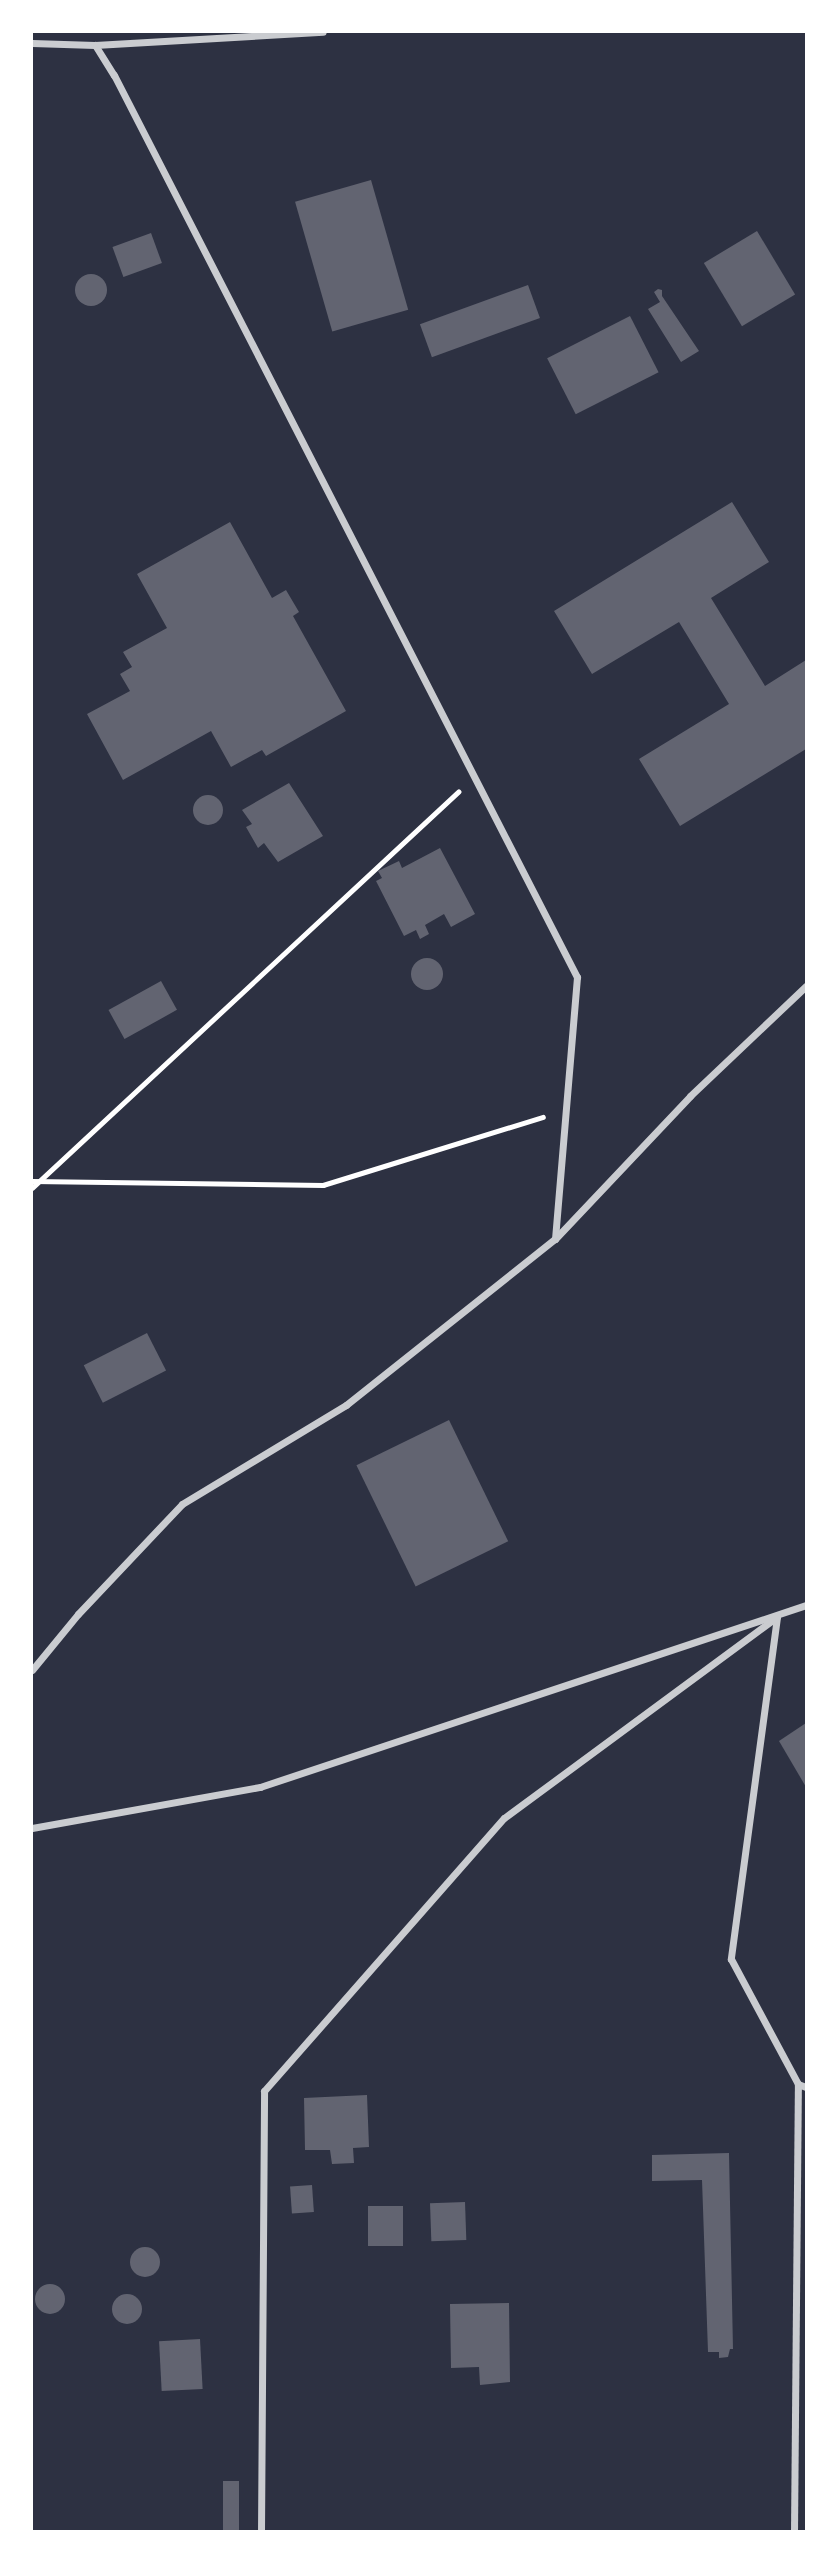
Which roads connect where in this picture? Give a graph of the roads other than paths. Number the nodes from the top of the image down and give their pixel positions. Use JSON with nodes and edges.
{"nodes":[{"id":1,"x":323,"y":32,"type":"edge"},
{"id":2,"x":32,"y":43,"type":"edge"},
{"id":3,"x":95,"y":45,"type":"junction"},
{"id":4,"x":807,"y":986,"type":"edge"},
{"id":5,"x":555,"y":1239,"type":"junction"},
{"id":6,"x":807,"y":1605,"type":"edge"},
{"id":7,"x":777,"y":1616,"type":"junction"},
{"id":8,"x":32,"y":1670,"type":"edge"},
{"id":9,"x":32,"y":1828,"type":"edge"},
{"id":10,"x":798,"y":2084,"type":"junction"},
{"id":11,"x":807,"y":2087,"type":"edge"},
{"id":12,"x":261,"y":2532,"type":"edge"},
{"id":13,"x":794,"y":2532,"type":"edge"}],
"edges":[{"from":1,"to":3,"type":"street"},
{"from":2,"to":3,"type":"street"},
{"from":3,"to":5,"type":"street"},
{"from":4,"to":5,"type":"street"},
{"from":5,"to":8,"type":"street"},
{"from":6,"to":7,"type":"street"},
{"from":7,"to":9,"type":"street"},
{"from":7,"to":10,"type":"street"},
{"from":7,"to":12,"type":"street"},
{"from":10,"to":11,"type":"street"},
{"from":10,"to":13,"type":"street"}]}
